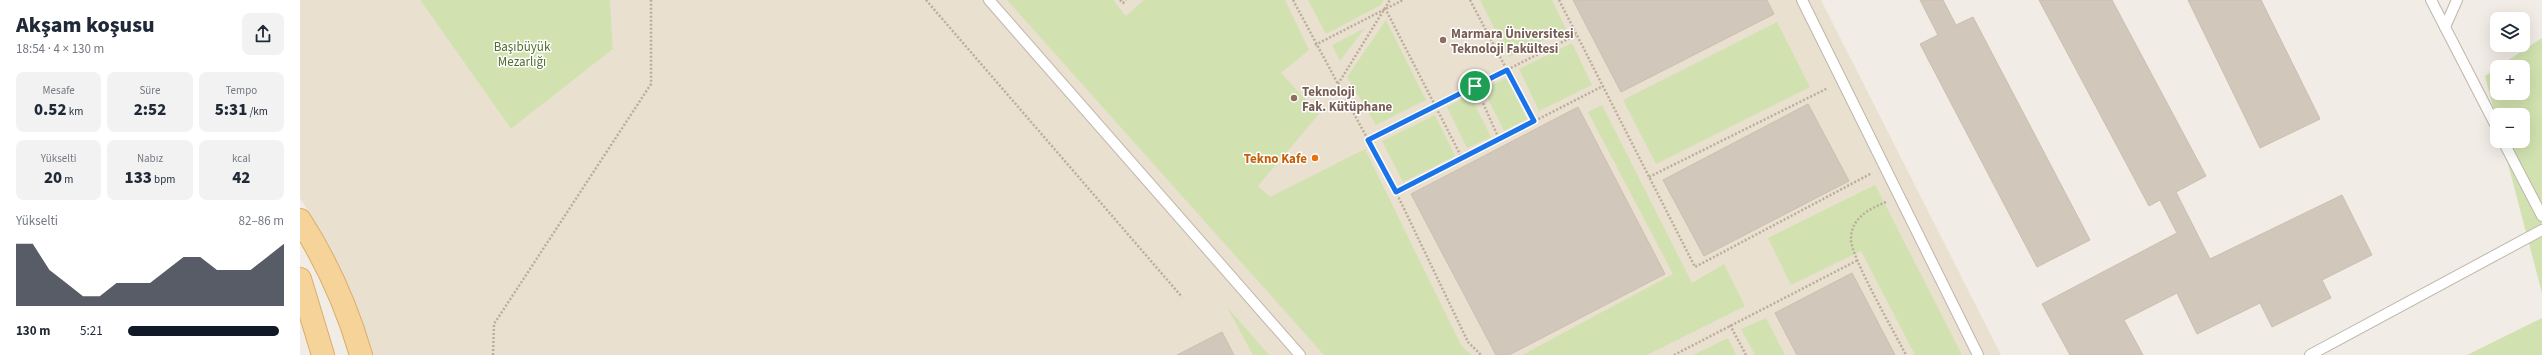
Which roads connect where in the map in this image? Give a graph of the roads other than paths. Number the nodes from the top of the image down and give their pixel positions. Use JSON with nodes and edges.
{"nodes":[{"id":1,"x":989,"y":0,"type":"edge"},
{"id":2,"x":1802,"y":0,"type":"edge"},
{"id":3,"x":2431,"y":0,"type":"edge"},
{"id":4,"x":2457,"y":0,"type":"edge"},
{"id":5,"x":2445,"y":27,"type":"junction"},
{"id":6,"x":2490,"y":114,"type":"edge"},
{"id":7,"x":2507,"y":148,"type":"edge"},
{"id":8,"x":2542,"y":216,"type":"edge"},
{"id":9,"x":300,"y":220,"type":"edge"},
{"id":10,"x":2542,"y":230,"type":"edge"},
{"id":11,"x":300,"y":279,"type":"edge"},
{"id":12,"x":323,"y":355,"type":"edge"},
{"id":13,"x":361,"y":355,"type":"edge"},
{"id":14,"x":1300,"y":355,"type":"edge"},
{"id":15,"x":1978,"y":355,"type":"edge"},
{"id":16,"x":2310,"y":355,"type":"edge"}],
"edges":[{"from":1,"to":14,"type":"lane"},
{"from":2,"to":15,"type":"lane"},
{"from":3,"to":5,"type":"lane"},
{"from":4,"to":5,"type":"lane"},
{"from":5,"to":6,"type":"lane"},
{"from":7,"to":8,"type":"lane"},
{"from":9,"to":13,"type":"main road"},
{"from":10,"to":16,"type":"lane"},
{"from":11,"to":12,"type":"main road"}]}
